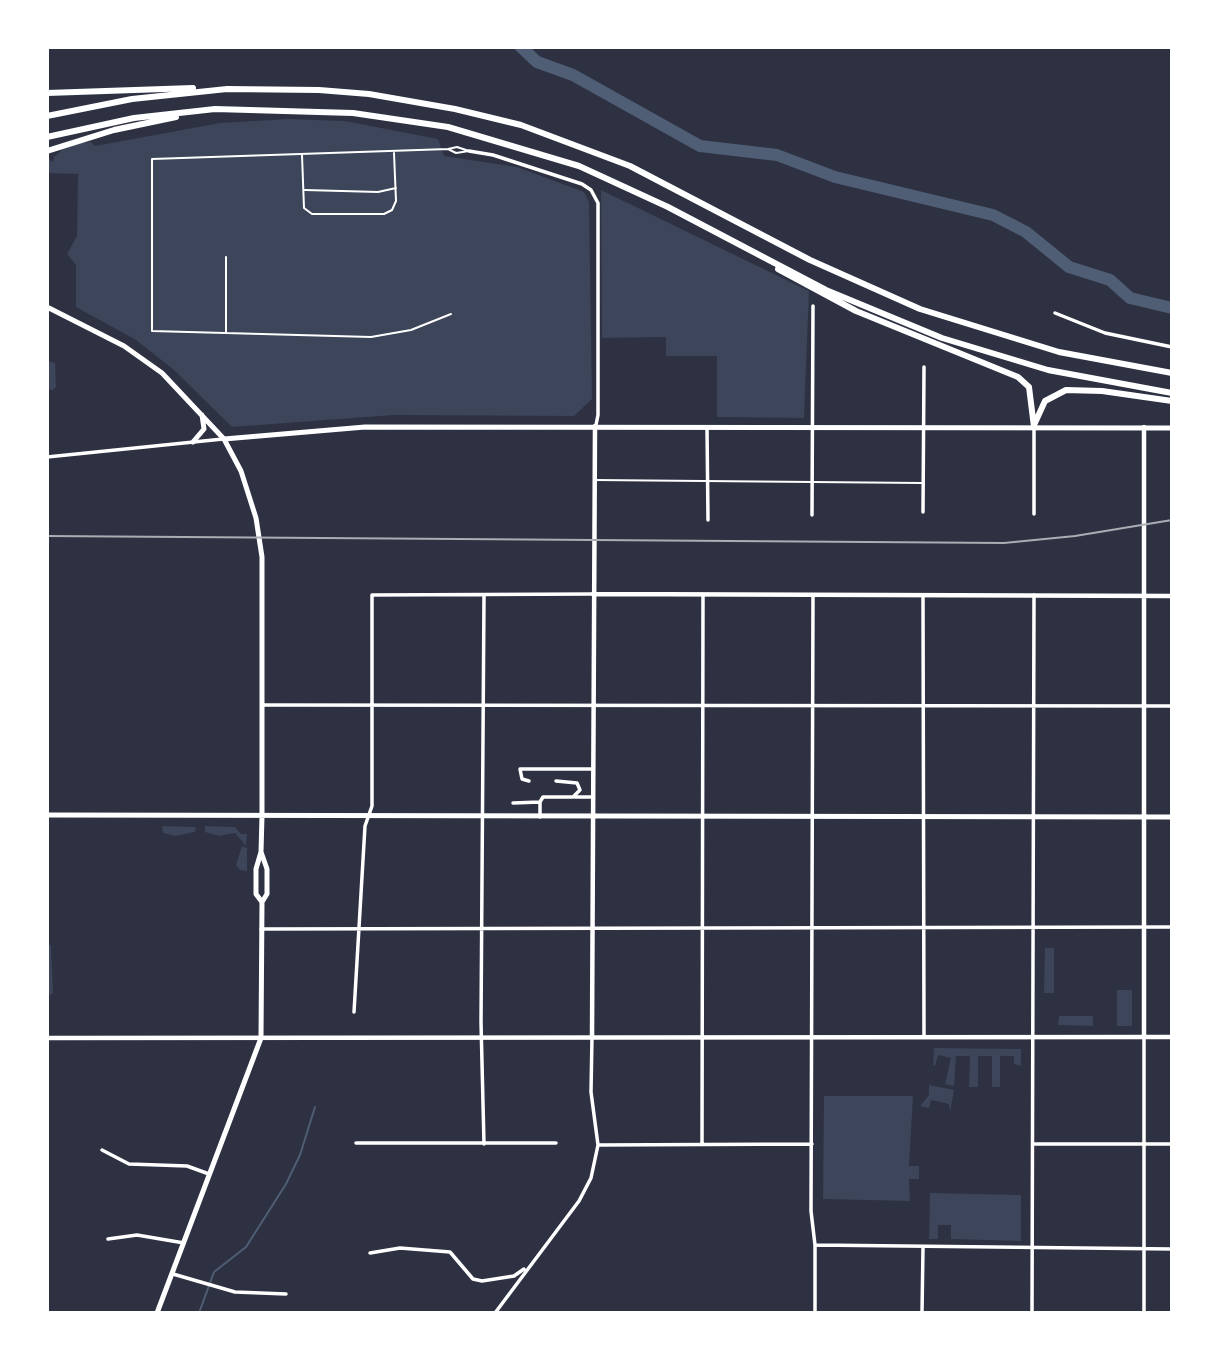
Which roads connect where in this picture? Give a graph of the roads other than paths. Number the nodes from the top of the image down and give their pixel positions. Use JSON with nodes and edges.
{"nodes":[{"id":1,"x":227,"y":89,"type":"junction"},
{"id":2,"x":47,"y":93,"type":"edge"},
{"id":3,"x":215,"y":109,"type":"junction"},
{"id":4,"x":47,"y":116,"type":"edge"},
{"id":5,"x":47,"y":137,"type":"edge"},
{"id":6,"x":447,"y":149,"type":"junction"},
{"id":7,"x":47,"y":151,"type":"edge"},
{"id":8,"x":469,"y":151,"type":"junction"},
{"id":9,"x":394,"y":152,"type":"junction"},
{"id":10,"x":302,"y":154,"type":"junction"},
{"id":11,"x":396,"y":188,"type":"junction"},
{"id":12,"x":304,"y":190,"type":"junction"},
{"id":13,"x":226,"y":257,"type":"dead end"},
{"id":14,"x":774,"y":265,"type":"junction"},
{"id":15,"x":813,"y":306,"type":"dead end"},
{"id":16,"x":47,"y":307,"type":"edge"},
{"id":17,"x":1055,"y":313,"type":"dead end"},
{"id":18,"x":451,"y":314,"type":"dead end"},
{"id":19,"x":226,"y":334,"type":"junction"},
{"id":20,"x":1172,"y":347,"type":"edge"},
{"id":21,"x":924,"y":367,"type":"dead end"},
{"id":22,"x":1172,"y":371,"type":"edge"},
{"id":23,"x":1172,"y":393,"type":"edge"},
{"id":24,"x":1172,"y":401,"type":"edge"},
{"id":25,"x":202,"y":412,"type":"junction"},
{"id":26,"x":596,"y":425,"type":"junction"},
{"id":27,"x":707,"y":426,"type":"junction"},
{"id":28,"x":812,"y":427,"type":"junction"},
{"id":29,"x":924,"y":427,"type":"junction"},
{"id":30,"x":1034,"y":427,"type":"junction"},
{"id":31,"x":1144,"y":427,"type":"junction"},
{"id":32,"x":1172,"y":428,"type":"edge"},
{"id":33,"x":224,"y":439,"type":"junction"},
{"id":34,"x":193,"y":442,"type":"junction"},
{"id":35,"x":47,"y":457,"type":"edge"},
{"id":36,"x":593,"y":480,"type":"junction"},
{"id":37,"x":708,"y":481,"type":"junction"},
{"id":38,"x":813,"y":482,"type":"junction"},
{"id":39,"x":923,"y":483,"type":"junction"},
{"id":40,"x":923,"y":512,"type":"dead end"},
{"id":41,"x":1034,"y":514,"type":"dead end"},
{"id":42,"x":813,"y":515,"type":"dead end"},
{"id":43,"x":708,"y":520,"type":"dead end"},
{"id":44,"x":593,"y":594,"type":"junction"},
{"id":45,"x":703,"y":594,"type":"junction"},
{"id":46,"x":1034,"y":595,"type":"junction"},
{"id":47,"x":484,"y":596,"type":"junction"},
{"id":48,"x":813,"y":596,"type":"junction"},
{"id":49,"x":1145,"y":596,"type":"junction"},
{"id":50,"x":1172,"y":596,"type":"edge"},
{"id":51,"x":923,"y":597,"type":"junction"},
{"id":52,"x":262,"y":705,"type":"junction"},
{"id":53,"x":593,"y":705,"type":"junction"},
{"id":54,"x":372,"y":706,"type":"junction"},
{"id":55,"x":482,"y":706,"type":"junction"},
{"id":56,"x":702,"y":706,"type":"junction"},
{"id":57,"x":814,"y":706,"type":"junction"},
{"id":58,"x":923,"y":706,"type":"junction"},
{"id":59,"x":1034,"y":706,"type":"junction"},
{"id":60,"x":1143,"y":706,"type":"junction"},
{"id":61,"x":1172,"y":706,"type":"edge"},
{"id":62,"x":593,"y":769,"type":"junction"},
{"id":63,"x":529,"y":781,"type":"dead end"},
{"id":64,"x":556,"y":781,"type":"dead end"},
{"id":65,"x":573,"y":797,"type":"junction"},
{"id":66,"x":593,"y":797,"type":"junction"},
{"id":67,"x":513,"y":803,"type":"dead end"},
{"id":68,"x":540,"y":803,"type":"junction"},
{"id":69,"x":47,"y":815,"type":"edge"},
{"id":70,"x":262,"y":816,"type":"junction"},
{"id":71,"x":369,"y":816,"type":"junction"},
{"id":72,"x":482,"y":816,"type":"junction"},
{"id":73,"x":1033,"y":816,"type":"junction"},
{"id":74,"x":540,"y":817,"type":"junction"},
{"id":75,"x":593,"y":817,"type":"junction"},
{"id":76,"x":702,"y":817,"type":"junction"},
{"id":77,"x":814,"y":817,"type":"junction"},
{"id":78,"x":923,"y":817,"type":"junction"},
{"id":79,"x":1143,"y":817,"type":"junction"},
{"id":80,"x":1172,"y":817,"type":"edge"},
{"id":81,"x":261,"y":852,"type":"junction"},
{"id":82,"x":262,"y":902,"type":"junction"},
{"id":83,"x":813,"y":925,"type":"junction"},
{"id":84,"x":702,"y":926,"type":"junction"},
{"id":85,"x":924,"y":926,"type":"junction"},
{"id":86,"x":482,"y":927,"type":"junction"},
{"id":87,"x":592,"y":927,"type":"junction"},
{"id":88,"x":1034,"y":927,"type":"junction"},
{"id":89,"x":1144,"y":927,"type":"junction"},
{"id":90,"x":1172,"y":927,"type":"edge"},
{"id":91,"x":359,"y":928,"type":"junction"},
{"id":92,"x":261,"y":929,"type":"junction"},
{"id":93,"x":354,"y":1012,"type":"dead end"},
{"id":94,"x":703,"y":1036,"type":"junction"},
{"id":95,"x":812,"y":1036,"type":"junction"},
{"id":96,"x":592,"y":1037,"type":"junction"},
{"id":97,"x":924,"y":1037,"type":"junction"},
{"id":98,"x":1033,"y":1037,"type":"junction"},
{"id":99,"x":1144,"y":1037,"type":"junction"},
{"id":100,"x":1172,"y":1037,"type":"edge"},
{"id":101,"x":47,"y":1038,"type":"edge"},
{"id":102,"x":261,"y":1038,"type":"junction"},
{"id":103,"x":481,"y":1039,"type":"junction"},
{"id":104,"x":356,"y":1143,"type":"dead end"},
{"id":105,"x":556,"y":1143,"type":"dead end"},
{"id":106,"x":484,"y":1144,"type":"junction"},
{"id":107,"x":702,"y":1144,"type":"junction"},
{"id":108,"x":812,"y":1144,"type":"junction"},
{"id":109,"x":1033,"y":1144,"type":"junction"},
{"id":110,"x":1144,"y":1144,"type":"junction"},
{"id":111,"x":1172,"y":1144,"type":"edge"},
{"id":112,"x":598,"y":1145,"type":"junction"},
{"id":113,"x":102,"y":1150,"type":"dead end"},
{"id":114,"x":209,"y":1174,"type":"junction"},
{"id":115,"x":108,"y":1239,"type":"dead end"},
{"id":116,"x":184,"y":1243,"type":"junction"},
{"id":117,"x":815,"y":1245,"type":"junction"},
{"id":118,"x":923,"y":1248,"type":"junction"},
{"id":119,"x":1032,"y":1248,"type":"junction"},
{"id":120,"x":1144,"y":1249,"type":"junction"},
{"id":121,"x":1172,"y":1249,"type":"edge"},
{"id":122,"x":370,"y":1253,"type":"dead end"},
{"id":123,"x":529,"y":1266,"type":"junction"},
{"id":124,"x":173,"y":1274,"type":"junction"},
{"id":125,"x":286,"y":1294,"type":"dead end"},
{"id":126,"x":157,"y":1313,"type":"edge"},
{"id":127,"x":495,"y":1313,"type":"edge"},
{"id":128,"x":815,"y":1313,"type":"edge"},
{"id":129,"x":922,"y":1313,"type":"edge"},
{"id":130,"x":1032,"y":1313,"type":"edge"},
{"id":131,"x":1144,"y":1313,"type":"edge"}],
"edges":[{"from":1,"to":2,"type":"highway"},
{"from":1,"to":4,"type":"highway"},
{"from":1,"to":22,"type":"highway"},
{"from":3,"to":5,"type":"highway"},
{"from":3,"to":7,"type":"highway"},
{"from":3,"to":14,"type":"highway"},
{"from":6,"to":8,"type":"lane"},
{"from":6,"to":8,"type":"lane"},
{"from":6,"to":9,"type":"lane"},
{"from":8,"to":26,"type":"street"},
{"from":9,"to":10,"type":"lane"},
{"from":9,"to":11,"type":"lane"},
{"from":10,"to":12,"type":"lane"},
{"from":10,"to":19,"type":"lane"},
{"from":11,"to":12,"type":"lane"},
{"from":11,"to":12,"type":"lane"},
{"from":13,"to":19,"type":"lane"},
{"from":14,"to":23,"type":"highway"},
{"from":14,"to":30,"type":"highway"},
{"from":15,"to":28,"type":"street"},
{"from":16,"to":25,"type":"main road"},
{"from":17,"to":20,"type":"street"},
{"from":18,"to":19,"type":"lane"},
{"from":21,"to":29,"type":"street"},
{"from":24,"to":30,"type":"highway"},
{"from":25,"to":33,"type":"main road"},
{"from":25,"to":34,"type":"main road"},
{"from":26,"to":27,"type":"main road"},
{"from":26,"to":33,"type":"main road"},
{"from":26,"to":36,"type":"street"},
{"from":27,"to":28,"type":"main road"},
{"from":27,"to":37,"type":"street"},
{"from":28,"to":29,"type":"main road"},
{"from":28,"to":38,"type":"street"},
{"from":29,"to":30,"type":"main road"},
{"from":29,"to":39,"type":"street"},
{"from":30,"to":31,"type":"main road"},
{"from":30,"to":41,"type":"street"},
{"from":31,"to":32,"type":"main road"},
{"from":31,"to":49,"type":"street"},
{"from":33,"to":34,"type":"street"},
{"from":33,"to":52,"type":"main road"},
{"from":34,"to":35,"type":"street"},
{"from":36,"to":37,"type":"lane"},
{"from":36,"to":44,"type":"street"},
{"from":37,"to":38,"type":"lane"},
{"from":37,"to":43,"type":"street"},
{"from":38,"to":39,"type":"lane"},
{"from":38,"to":42,"type":"street"},
{"from":39,"to":40,"type":"street"},
{"from":44,"to":45,"type":"street"},
{"from":44,"to":47,"type":"street"},
{"from":44,"to":53,"type":"street"},
{"from":45,"to":48,"type":"street"},
{"from":45,"to":56,"type":"street"},
{"from":46,"to":49,"type":"street"},
{"from":46,"to":51,"type":"street"},
{"from":46,"to":59,"type":"street"},
{"from":47,"to":54,"type":"street"},
{"from":47,"to":55,"type":"street"},
{"from":48,"to":51,"type":"street"},
{"from":48,"to":57,"type":"street"},
{"from":49,"to":50,"type":"street"},
{"from":49,"to":60,"type":"street"},
{"from":51,"to":58,"type":"street"},
{"from":52,"to":54,"type":"street"},
{"from":52,"to":70,"type":"main road"},
{"from":53,"to":55,"type":"street"},
{"from":53,"to":56,"type":"street"},
{"from":53,"to":62,"type":"street"},
{"from":54,"to":55,"type":"street"},
{"from":54,"to":71,"type":"street"},
{"from":55,"to":72,"type":"street"},
{"from":56,"to":57,"type":"street"},
{"from":56,"to":76,"type":"street"},
{"from":57,"to":58,"type":"street"},
{"from":57,"to":77,"type":"street"},
{"from":58,"to":59,"type":"street"},
{"from":58,"to":78,"type":"street"},
{"from":59,"to":60,"type":"street"},
{"from":59,"to":73,"type":"street"},
{"from":60,"to":61,"type":"street"},
{"from":60,"to":79,"type":"street"},
{"from":62,"to":63,"type":"street"},
{"from":62,"to":66,"type":"street"},
{"from":64,"to":65,"type":"street"},
{"from":65,"to":66,"type":"street"},
{"from":65,"to":68,"type":"street"},
{"from":66,"to":75,"type":"street"},
{"from":67,"to":68,"type":"street"},
{"from":68,"to":74,"type":"street"},
{"from":69,"to":70,"type":"main road"},
{"from":70,"to":71,"type":"main road"},
{"from":70,"to":81,"type":"main road"},
{"from":71,"to":72,"type":"main road"},
{"from":71,"to":91,"type":"street"},
{"from":72,"to":74,"type":"main road"},
{"from":72,"to":86,"type":"street"},
{"from":73,"to":78,"type":"main road"},
{"from":73,"to":79,"type":"main road"},
{"from":73,"to":88,"type":"street"},
{"from":74,"to":75,"type":"main road"},
{"from":75,"to":76,"type":"main road"},
{"from":75,"to":87,"type":"street"},
{"from":76,"to":77,"type":"main road"},
{"from":76,"to":84,"type":"street"},
{"from":77,"to":78,"type":"main road"},
{"from":77,"to":83,"type":"street"},
{"from":78,"to":85,"type":"street"},
{"from":79,"to":80,"type":"main road"},
{"from":79,"to":89,"type":"street"},
{"from":81,"to":82,"type":"main road"},
{"from":81,"to":82,"type":"main road"},
{"from":82,"to":92,"type":"main road"},
{"from":83,"to":84,"type":"street"},
{"from":83,"to":85,"type":"street"},
{"from":83,"to":95,"type":"street"},
{"from":84,"to":87,"type":"street"},
{"from":84,"to":94,"type":"street"},
{"from":85,"to":88,"type":"street"},
{"from":85,"to":97,"type":"street"},
{"from":86,"to":87,"type":"street"},
{"from":86,"to":91,"type":"street"},
{"from":86,"to":103,"type":"street"},
{"from":87,"to":96,"type":"street"},
{"from":88,"to":89,"type":"street"},
{"from":88,"to":98,"type":"street"},
{"from":89,"to":90,"type":"street"},
{"from":89,"to":99,"type":"street"},
{"from":91,"to":92,"type":"street"},
{"from":91,"to":93,"type":"street"},
{"from":92,"to":102,"type":"main road"},
{"from":94,"to":95,"type":"street"},
{"from":94,"to":96,"type":"street"},
{"from":94,"to":107,"type":"street"},
{"from":95,"to":97,"type":"street"},
{"from":95,"to":108,"type":"street"},
{"from":96,"to":103,"type":"street"},
{"from":96,"to":112,"type":"street"},
{"from":97,"to":98,"type":"street"},
{"from":98,"to":99,"type":"street"},
{"from":98,"to":109,"type":"street"},
{"from":99,"to":100,"type":"street"},
{"from":99,"to":110,"type":"street"},
{"from":101,"to":102,"type":"street"},
{"from":102,"to":103,"type":"street"},
{"from":102,"to":114,"type":"main road"},
{"from":103,"to":106,"type":"street"},
{"from":104,"to":106,"type":"street"},
{"from":105,"to":106,"type":"street"},
{"from":107,"to":108,"type":"street"},
{"from":107,"to":112,"type":"street"},
{"from":108,"to":117,"type":"street"},
{"from":109,"to":110,"type":"street"},
{"from":109,"to":119,"type":"street"},
{"from":110,"to":111,"type":"street"},
{"from":110,"to":120,"type":"street"},
{"from":112,"to":123,"type":"street"},
{"from":113,"to":114,"type":"street"},
{"from":114,"to":116,"type":"main road"},
{"from":115,"to":116,"type":"street"},
{"from":116,"to":124,"type":"main road"},
{"from":117,"to":118,"type":"street"},
{"from":117,"to":128,"type":"street"},
{"from":118,"to":119,"type":"street"},
{"from":118,"to":129,"type":"street"},
{"from":119,"to":120,"type":"street"},
{"from":119,"to":130,"type":"street"},
{"from":120,"to":121,"type":"street"},
{"from":120,"to":131,"type":"street"},
{"from":122,"to":123,"type":"street"},
{"from":123,"to":127,"type":"street"},
{"from":124,"to":125,"type":"street"},
{"from":124,"to":126,"type":"main road"}]}
